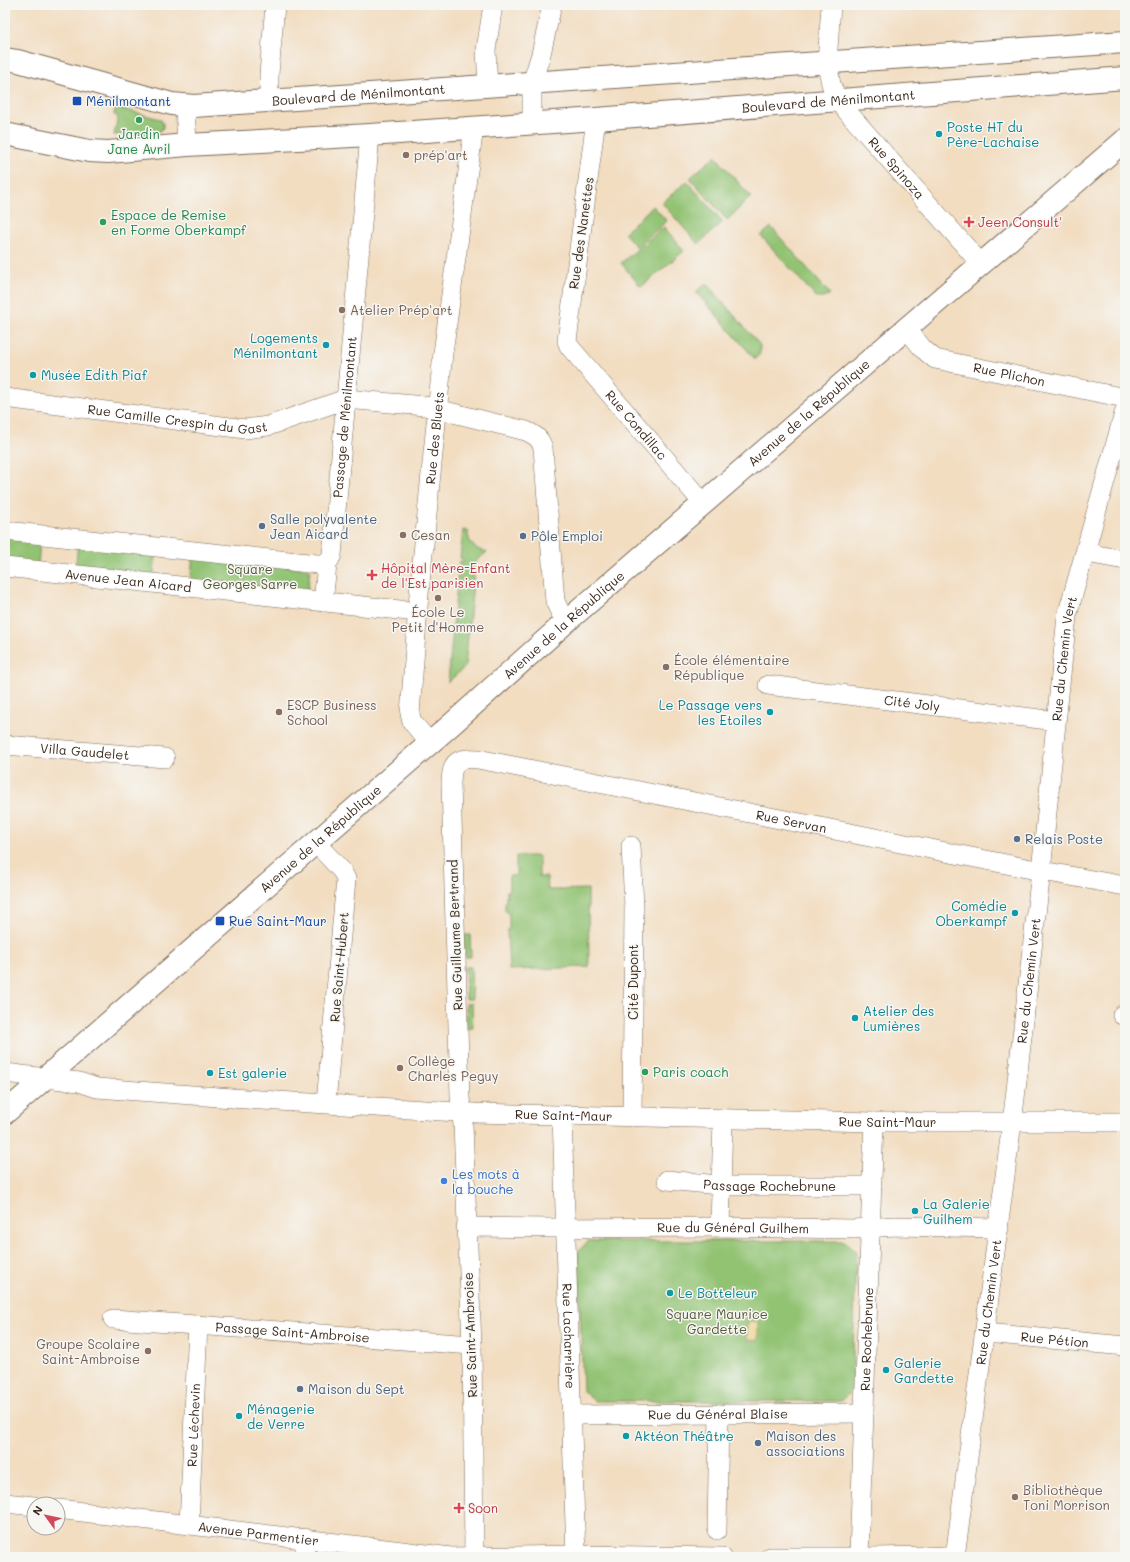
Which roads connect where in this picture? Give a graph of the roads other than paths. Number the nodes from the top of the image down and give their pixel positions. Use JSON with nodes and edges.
{"nodes":[{"id":1,"x":275,"y":5,"type":"edge"},
{"id":2,"x":493,"y":5,"type":"edge"},
{"id":3,"x":552,"y":5,"type":"edge"},
{"id":4,"x":831,"y":5,"type":"edge"},
{"id":5,"x":1125,"y":42,"type":"edge"},
{"id":6,"x":5,"y":59,"type":"edge"},
{"id":7,"x":827,"y":63,"type":"junction"},
{"id":8,"x":1125,"y":78,"type":"edge"},
{"id":9,"x":532,"y":83,"type":"junction"},
{"id":10,"x":488,"y":86,"type":"junction"},
{"id":11,"x":837,"y":100,"type":"junction"},
{"id":12,"x":269,"y":101,"type":"junction"},
{"id":13,"x":185,"y":105,"type":"junction"},
{"id":14,"x":596,"y":119,"type":"junction"},
{"id":15,"x":532,"y":123,"type":"junction"},
{"id":16,"x":474,"y":127,"type":"junction"},
{"id":17,"x":5,"y":134,"type":"edge"},
{"id":18,"x":370,"y":135,"type":"junction"},
{"id":19,"x":1125,"y":140,"type":"edge"},
{"id":20,"x":187,"y":145,"type":"junction"},
{"id":21,"x":981,"y":264,"type":"junction"},
{"id":22,"x":907,"y":329,"type":"junction"},
{"id":23,"x":569,"y":346,"type":"joint"},
{"id":24,"x":5,"y":398,"type":"edge"},
{"id":25,"x":1125,"y":398,"type":"edge"},
{"id":26,"x":346,"y":399,"type":"junction"},
{"id":27,"x":438,"y":409,"type":"junction"},
{"id":28,"x":1124,"y":422,"type":"edge"},
{"id":29,"x":703,"y":503,"type":"junction"},
{"id":30,"x":5,"y":531,"type":"edge"},
{"id":31,"x":1086,"y":553,"type":"junction"},
{"id":32,"x":1125,"y":560,"type":"edge"},
{"id":33,"x":327,"y":565,"type":"junction"},
{"id":34,"x":5,"y":567,"type":"edge"},
{"id":35,"x":322,"y":602,"type":"junction"},
{"id":36,"x":418,"y":612,"type":"junction"},
{"id":37,"x":566,"y":621,"type":"junction"},
{"id":38,"x":768,"y":685,"type":"dead end"},
{"id":39,"x":1056,"y":721,"type":"junction"},
{"id":40,"x":430,"y":743,"type":"junction"},
{"id":41,"x":5,"y":744,"type":"edge"},
{"id":42,"x":165,"y":758,"type":"dead end"},
{"id":43,"x":458,"y":761,"type":"joint"},
{"id":44,"x":316,"y":843,"type":"junction"},
{"id":45,"x":631,"y":846,"type":"dead end"},
{"id":46,"x":1041,"y":871,"type":"junction"},
{"id":47,"x":1125,"y":886,"type":"edge"},
{"id":48,"x":5,"y":1073,"type":"edge"},
{"id":49,"x":44,"y":1078,"type":"junction"},
{"id":50,"x":326,"y":1103,"type":"junction"},
{"id":51,"x":461,"y":1112,"type":"junction"},
{"id":52,"x":5,"y":1113,"type":"edge"},
{"id":53,"x":562,"y":1115,"type":"junction"},
{"id":54,"x":632,"y":1117,"type":"junction"},
{"id":55,"x":723,"y":1119,"type":"junction"},
{"id":56,"x":874,"y":1122,"type":"junction"},
{"id":57,"x":1012,"y":1122,"type":"junction"},
{"id":58,"x":1125,"y":1122,"type":"edge"},
{"id":59,"x":667,"y":1180,"type":"dead end"},
{"id":60,"x":721,"y":1186,"type":"junction"},
{"id":61,"x":872,"y":1186,"type":"junction"},
{"id":62,"x":466,"y":1227,"type":"junction"},
{"id":63,"x":720,"y":1227,"type":"junction"},
{"id":64,"x":566,"y":1228,"type":"junction"},
{"id":65,"x":870,"y":1228,"type":"junction"},
{"id":66,"x":999,"y":1228,"type":"junction"},
{"id":67,"x":113,"y":1319,"type":"dead end"},
{"id":68,"x":198,"y":1325,"type":"junction"},
{"id":69,"x":985,"y":1333,"type":"junction"},
{"id":70,"x":472,"y":1345,"type":"junction"},
{"id":71,"x":1125,"y":1346,"type":"edge"},
{"id":72,"x":864,"y":1413,"type":"junction"},
{"id":73,"x":719,"y":1414,"type":"junction"},
{"id":74,"x":572,"y":1415,"type":"junction"},
{"id":75,"x":5,"y":1503,"type":"edge"},
{"id":76,"x":26,"y":1505,"type":"edge"},
{"id":77,"x":66,"y":1510,"type":"edge"},
{"id":78,"x":189,"y":1525,"type":"junction"},
{"id":79,"x":717,"y":1530,"type":"dead end"},
{"id":80,"x":305,"y":1538,"type":"junction"},
{"id":81,"x":576,"y":1556,"type":"edge"},
{"id":82,"x":859,"y":1556,"type":"edge"},
{"id":83,"x":305,"y":1557,"type":"edge"},
{"id":84,"x":474,"y":1557,"type":"edge"},
{"id":85,"x":722,"y":1557,"type":"edge"},
{"id":86,"x":770,"y":1557,"type":"edge"},
{"id":87,"x":874,"y":1557,"type":"edge"},
{"id":88,"x":953,"y":1557,"type":"edge"}],
"edges":[{"from":1,"to":12,"type":"street"},
{"from":2,"to":10,"type":"street"},
{"from":3,"to":9,"type":"street"},
{"from":4,"to":7,"type":"street","name":"Rue Spinoza"},
{"from":5,"to":7,"type":"main road","name":"Boulevard de Ménilmontant"},
{"from":6,"to":13,"type":"main road","name":"Boulevard de Ménilmontant"},
{"from":7,"to":9,"type":"main road","name":"Boulevard de Ménilmontant"},
{"from":7,"to":11,"type":"street","name":"Rue Spinoza"},
{"from":8,"to":11,"type":"main road","name":"Boulevard de Ménilmontant"},
{"from":9,"to":10,"type":"main road","name":"Boulevard de Ménilmontant"},
{"from":9,"to":15,"type":"street"},
{"from":10,"to":12,"type":"main road","name":"Boulevard de Ménilmontant"},
{"from":11,"to":14,"type":"main road","name":"Boulevard de Ménilmontant"},
{"from":11,"to":21,"type":"street","name":"Rue Spinoza"},
{"from":12,"to":13,"type":"main road","name":"Boulevard de Ménilmontant"},
{"from":13,"to":20,"type":"street"},
{"from":14,"to":15,"type":"main road","name":"Boulevard de Ménilmontant"},
{"from":14,"to":23,"type":"street","name":"Rue des Nanettes"},
{"from":15,"to":16,"type":"main road","name":"Boulevard de Ménilmontant"},
{"from":16,"to":18,"type":"main road","name":"Boulevard de Ménilmontant"},
{"from":16,"to":27,"type":"street","name":"Rue des Bluets"},
{"from":17,"to":20,"type":"main road","name":"Boulevard de Ménilmontant"},
{"from":18,"to":20,"type":"main road","name":"Boulevard de Ménilmontant"},
{"from":18,"to":26,"type":"street","name":"Passage de Ménilmontant"},
{"from":19,"to":21,"type":"main road","name":"Avenue de la République"},
{"from":21,"to":22,"type":"main road","name":"Avenue de la République"},
{"from":22,"to":25,"type":"street","name":"Rue Plichon"},
{"from":22,"to":29,"type":"main road","name":"Avenue de la République"},
{"from":23,"to":29,"type":"street","name":"Rue Condillac"},
{"from":24,"to":26,"type":"street","name":"Rue Camille Crespin du Gast"},
{"from":26,"to":27,"type":"street"},
{"from":26,"to":33,"type":"street","name":"Passage de Ménilmontant"},
{"from":27,"to":36,"type":"street","name":"Rue des Bluets"},
{"from":27,"to":37,"type":"street"},
{"from":28,"to":31,"type":"street","name":"Rue du Chemin Vert"},
{"from":29,"to":37,"type":"main road","name":"Avenue de la République"},
{"from":30,"to":33,"type":"street"},
{"from":31,"to":32,"type":"street"},
{"from":31,"to":39,"type":"street","name":"Rue du Chemin Vert"},
{"from":33,"to":35,"type":"street","name":"Passage de Ménilmontant"},
{"from":34,"to":35,"type":"street","name":"Avenue Jean Aicard"},
{"from":35,"to":36,"type":"street","name":"Avenue Jean Aicard"},
{"from":36,"to":40,"type":"street","name":"Rue des Bluets"},
{"from":37,"to":40,"type":"main road","name":"Avenue de la République"},
{"from":38,"to":39,"type":"street","name":"Cité Joly"},
{"from":39,"to":46,"type":"street","name":"Rue du Chemin Vert"},
{"from":40,"to":44,"type":"main road","name":"Avenue de la République"},
{"from":41,"to":42,"type":"street","name":"Villa Gaudelet"},
{"from":43,"to":46,"type":"street","name":"Rue Servan"},
{"from":43,"to":51,"type":"street","name":"Rue Guillaume Bertrand"},
{"from":44,"to":49,"type":"main road","name":"Avenue de la République"},
{"from":44,"to":50,"type":"street","name":"Rue Saint-Hubert"},
{"from":45,"to":54,"type":"street","name":"Cité Dupont"},
{"from":46,"to":47,"type":"street","name":"Rue Servan"},
{"from":46,"to":57,"type":"street","name":"Rue du Chemin Vert"},
{"from":48,"to":49,"type":"street","name":"Rue Saint-Maur"},
{"from":49,"to":50,"type":"street","name":"Rue Saint-Maur"},
{"from":49,"to":52,"type":"main road","name":"Avenue de la République"},
{"from":50,"to":51,"type":"street","name":"Rue Saint-Maur"},
{"from":51,"to":53,"type":"street","name":"Rue Saint-Maur"},
{"from":51,"to":62,"type":"street","name":"Rue Saint-Ambroise"},
{"from":53,"to":54,"type":"street","name":"Rue Saint-Maur"},
{"from":53,"to":64,"type":"street","name":"Rue Lacharrière"},
{"from":54,"to":55,"type":"street","name":"Rue Saint-Maur"},
{"from":55,"to":56,"type":"street","name":"Rue Saint-Maur"},
{"from":55,"to":60,"type":"street"},
{"from":56,"to":57,"type":"street","name":"Rue Saint-Maur"},
{"from":56,"to":61,"type":"street","name":"Rue Rochebrune"},
{"from":57,"to":58,"type":"street","name":"Rue Saint-Maur"},
{"from":57,"to":66,"type":"street","name":"Rue du Chemin Vert"},
{"from":59,"to":60,"type":"street","name":"Passage Rochebrune"},
{"from":60,"to":61,"type":"street","name":"Passage Rochebrune"},
{"from":60,"to":63,"type":"street"},
{"from":61,"to":65,"type":"street","name":"Rue Rochebrune"},
{"from":62,"to":64,"type":"street","name":"Rue du Général Guilhem"},
{"from":62,"to":70,"type":"street","name":"Rue Saint-Ambroise"},
{"from":63,"to":64,"type":"street","name":"Rue du Général Guilhem"},
{"from":63,"to":65,"type":"street","name":"Rue du Général Guilhem"},
{"from":64,"to":74,"type":"street","name":"Rue Lacharrière"},
{"from":65,"to":66,"type":"street","name":"Rue du Général Guilhem"},
{"from":65,"to":72,"type":"street","name":"Rue Rochebrune"},
{"from":66,"to":69,"type":"street","name":"Rue du Chemin Vert"},
{"from":67,"to":68,"type":"street","name":"Passage Saint-Ambroise"},
{"from":68,"to":70,"type":"street","name":"Passage Saint-Ambroise"},
{"from":68,"to":78,"type":"street","name":"Rue Léchevin"},
{"from":69,"to":71,"type":"street","name":"Rue Pétion"},
{"from":69,"to":88,"type":"street","name":"Rue du Chemin Vert"},
{"from":70,"to":84,"type":"street","name":"Rue Saint-Ambroise"},
{"from":72,"to":73,"type":"street","name":"Rue du Général Blaise"},
{"from":72,"to":82,"type":"street","name":"Rue Rochebrune"},
{"from":73,"to":74,"type":"street","name":"Rue du Général Blaise"},
{"from":73,"to":79,"type":"street"},
{"from":74,"to":81,"type":"street","name":"Rue Lacharrière"},
{"from":75,"to":76,"type":"street"},
{"from":77,"to":78,"type":"street","name":"Avenue Parmentier"},
{"from":78,"to":80,"type":"street","name":"Avenue Parmentier"},
{"from":80,"to":83,"type":"street"},
{"from":80,"to":84,"type":"street","name":"Avenue Parmentier"},
{"from":81,"to":84,"type":"street","name":"Avenue Parmentier"},
{"from":81,"to":85,"type":"street","name":"Avenue Parmentier"},
{"from":82,"to":86,"type":"street"},
{"from":82,"to":87,"type":"street"},
{"from":87,"to":88,"type":"street"}]}
